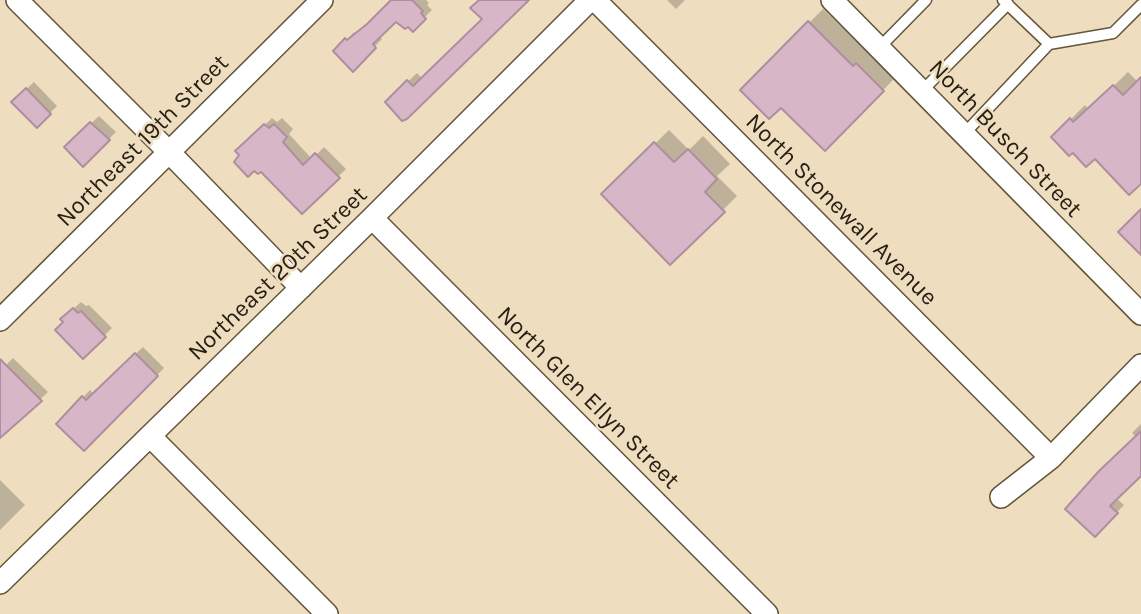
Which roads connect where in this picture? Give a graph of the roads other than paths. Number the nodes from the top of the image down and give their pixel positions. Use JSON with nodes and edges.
{"nodes":[{"id":1,"x":17,"y":0,"type":"edge"},
{"id":2,"x":322,"y":0,"type":"edge"},
{"id":3,"x":593,"y":0,"type":"edge"},
{"id":4,"x":832,"y":0,"type":"edge"},
{"id":5,"x":926,"y":0,"type":"edge"},
{"id":6,"x":1006,"y":2,"type":"edge"},
{"id":7,"x":1141,"y":5,"type":"edge"},
{"id":8,"x":1049,"y":44,"type":"junction"},
{"id":9,"x":879,"y":48,"type":"junction"},
{"id":10,"x":922,"y":92,"type":"junction"},
{"id":11,"x":964,"y":134,"type":"junction"},
{"id":12,"x":169,"y":152,"type":"junction"},
{"id":13,"x":372,"y":218,"type":"junction"},
{"id":14,"x":301,"y":288,"type":"junction"},
{"id":15,"x":1141,"y":314,"type":"edge"},
{"id":16,"x":0,"y":320,"type":"edge"},
{"id":17,"x":1141,"y":365,"type":"edge"},
{"id":18,"x":150,"y":436,"type":"junction"},
{"id":19,"x":1051,"y":458,"type":"junction"},
{"id":20,"x":1001,"y":498,"type":"dead end"},
{"id":21,"x":0,"y":583,"type":"edge"},
{"id":22,"x":327,"y":614,"type":"edge"},
{"id":23,"x":766,"y":614,"type":"edge"}],
"edges":[{"from":1,"to":12,"type":"street"},
{"from":2,"to":12,"type":"street","name":"Northeast 19th Street"},
{"from":3,"to":13,"type":"street","name":"Northeast 20th Street"},
{"from":3,"to":19,"type":"street","name":"North Stonewall Avenue"},
{"from":4,"to":9,"type":"street","name":"North Busch Street"},
{"from":5,"to":9,"type":"lane"},
{"from":6,"to":8,"type":"lane"},
{"from":6,"to":10,"type":"lane"},
{"from":7,"to":8,"type":"lane"},
{"from":8,"to":11,"type":"lane"},
{"from":9,"to":10,"type":"street","name":"North Busch Street"},
{"from":10,"to":11,"type":"street","name":"North Busch Street"},
{"from":11,"to":15,"type":"street","name":"North Busch Street"},
{"from":12,"to":14,"type":"street"},
{"from":12,"to":16,"type":"street","name":"Northeast 19th Street"},
{"from":13,"to":14,"type":"street","name":"Northeast 20th Street"},
{"from":13,"to":23,"type":"street","name":"North Glen Ellyn Street"},
{"from":14,"to":18,"type":"street","name":"Northeast 20th Street"},
{"from":17,"to":19,"type":"street"},
{"from":18,"to":21,"type":"street","name":"Northeast 20th Street"},
{"from":18,"to":22,"type":"street"},
{"from":19,"to":20,"type":"street"}]}
